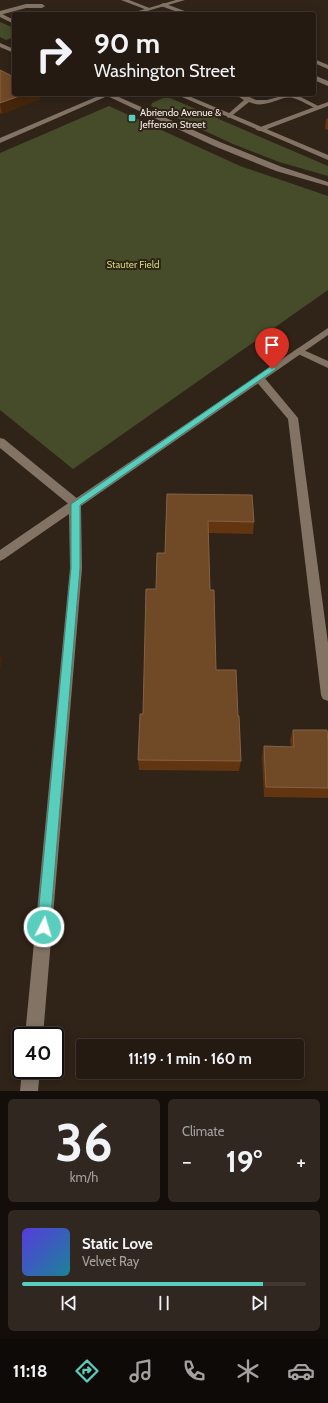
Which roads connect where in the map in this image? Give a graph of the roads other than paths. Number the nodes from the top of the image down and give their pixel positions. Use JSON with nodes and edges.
{"nodes":[{"id":1,"x":124,"y":0,"type":"edge"},
{"id":2,"x":182,"y":0,"type":"edge"},
{"id":3,"x":163,"y":5,"type":"junction"},
{"id":4,"x":42,"y":6,"type":"dead end"},
{"id":5,"x":156,"y":7,"type":"junction"},
{"id":6,"x":148,"y":9,"type":"junction"},
{"id":7,"x":132,"y":12,"type":"edge"},
{"id":8,"x":168,"y":12,"type":"edge"},
{"id":9,"x":182,"y":12,"type":"edge"},
{"id":10,"x":0,"y":14,"type":"edge"},
{"id":11,"x":12,"y":21,"type":"edge"},
{"id":12,"x":0,"y":45,"type":"edge"},
{"id":13,"x":12,"y":50,"type":"edge"},
{"id":14,"x":316,"y":62,"type":"edge"},
{"id":15,"x":328,"y":67,"type":"edge"},
{"id":16,"x":316,"y":78,"type":"edge"},
{"id":17,"x":328,"y":84,"type":"edge"},
{"id":18,"x":102,"y":96,"type":"edge"},
{"id":19,"x":111,"y":96,"type":"edge"},
{"id":20,"x":184,"y":96,"type":"edge"},
{"id":21,"x":242,"y":96,"type":"edge"},
{"id":22,"x":249,"y":99,"type":"junction"},
{"id":23,"x":328,"y":104,"type":"edge"},
{"id":24,"x":319,"y":108,"type":"junction"},
{"id":25,"x":229,"y":116,"type":"junction"},
{"id":26,"x":259,"y":128,"type":"junction"},
{"id":27,"x":0,"y":140,"type":"edge"},
{"id":28,"x":328,"y":158,"type":"edge"},
{"id":29,"x":326,"y":184,"type":"edge"},
{"id":30,"x":328,"y":331,"type":"edge"},
{"id":31,"x":298,"y":351,"type":"junction"},
{"id":32,"x":328,"y":365,"type":"edge"},
{"id":33,"x":260,"y":378,"type":"junction"},
{"id":34,"x":0,"y":442,"type":"edge"},
{"id":35,"x":76,"y":504,"type":"junction"},
{"id":36,"x":0,"y":556,"type":"edge"},
{"id":37,"x":328,"y":695,"type":"edge"},
{"id":38,"x":35,"y":1027,"type":"edge"},
{"id":39,"x":30,"y":1079,"type":"edge"},
{"id":40,"x":29,"y":1091,"type":"edge"}],
"edges":[{"from":1,"to":6,"type":"street"},
{"from":2,"to":3,"type":"street"},
{"from":3,"to":5,"type":"street"},
{"from":3,"to":9,"type":"street"},
{"from":4,"to":10,"type":"street"},
{"from":5,"to":6,"type":"street"},
{"from":5,"to":8,"type":"street"},
{"from":6,"to":7,"type":"street"},
{"from":10,"to":11,"type":"street"},
{"from":12,"to":13,"type":"street"},
{"from":14,"to":15,"type":"street"},
{"from":16,"to":17,"type":"street"},
{"from":18,"to":27,"type":"street"},
{"from":19,"to":29,"type":"street"},
{"from":20,"to":25,"type":"street"},
{"from":21,"to":22,"type":"street"},
{"from":22,"to":24,"type":"street"},
{"from":22,"to":25,"type":"street"},
{"from":23,"to":24,"type":"street"},
{"from":24,"to":26,"type":"street"},
{"from":25,"to":26,"type":"street"},
{"from":26,"to":28,"type":"street"},
{"from":30,"to":31,"type":"street"},
{"from":31,"to":32,"type":"street"},
{"from":31,"to":33,"type":"street"},
{"from":33,"to":35,"type":"street"},
{"from":33,"to":37,"type":"street"},
{"from":34,"to":35,"type":"street"},
{"from":35,"to":36,"type":"street"},
{"from":35,"to":38,"type":"street"},
{"from":39,"to":40,"type":"street"}]}
